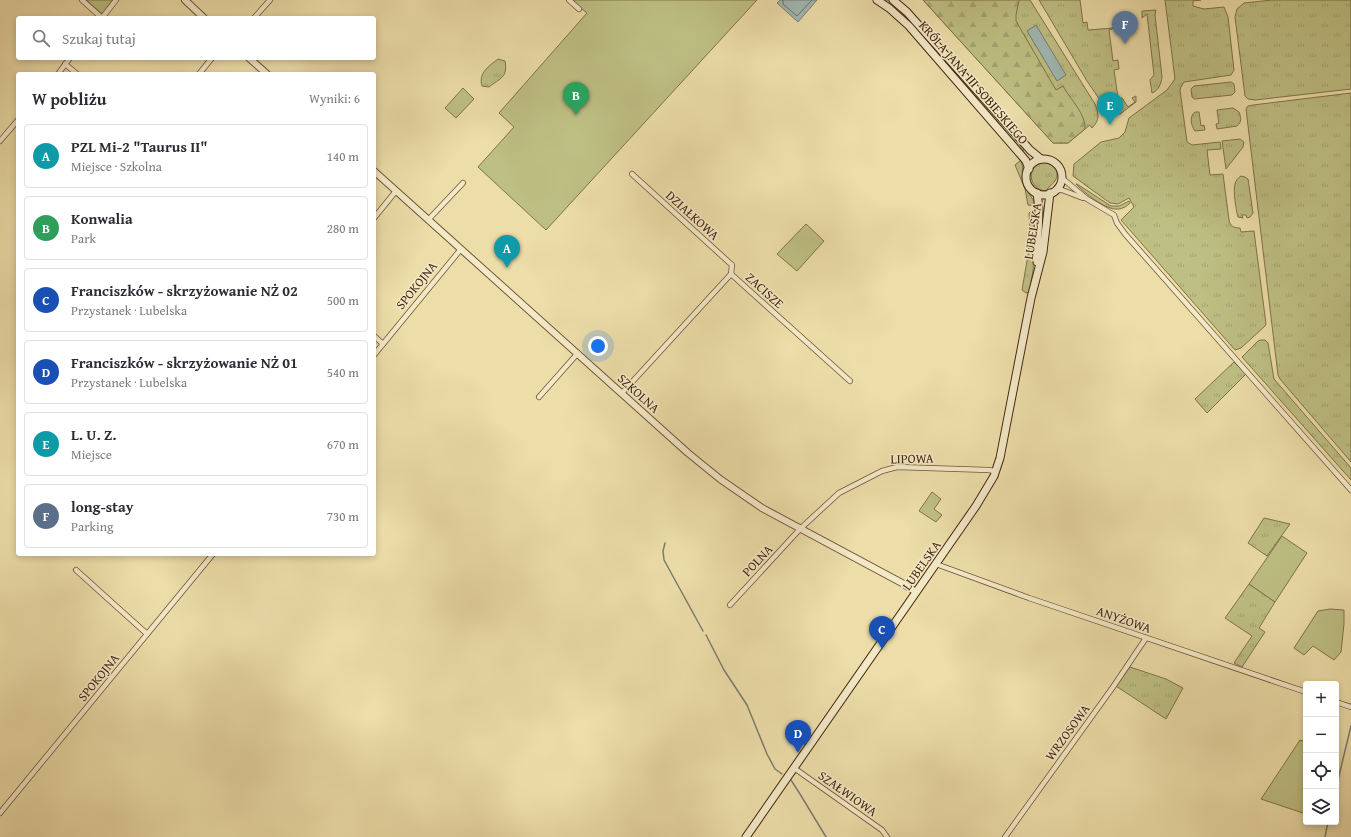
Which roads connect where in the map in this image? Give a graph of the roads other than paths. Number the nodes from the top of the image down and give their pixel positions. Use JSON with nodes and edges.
{"nodes":[{"id":1,"x":82,"y":0,"type":"edge"},
{"id":2,"x":116,"y":0,"type":"edge"},
{"id":3,"x":184,"y":0,"type":"edge"},
{"id":4,"x":270,"y":0,"type":"edge"},
{"id":5,"x":569,"y":0,"type":"edge"},
{"id":6,"x":877,"y":0,"type":"edge"},
{"id":7,"x":893,"y":0,"type":"edge"},
{"id":8,"x":579,"y":9,"type":"dead end"},
{"id":9,"x":100,"y":16,"type":"edge"},
{"id":10,"x":104,"y":16,"type":"edge"},
{"id":11,"x":202,"y":16,"type":"edge"},
{"id":12,"x":256,"y":16,"type":"edge"},
{"id":13,"x":68,"y":60,"type":"edge"},
{"id":14,"x":210,"y":60,"type":"edge"},
{"id":15,"x":251,"y":60,"type":"edge"},
{"id":16,"x":65,"y":64,"type":"junction"},
{"id":17,"x":59,"y":72,"type":"edge"},
{"id":18,"x":75,"y":72,"type":"edge"},
{"id":19,"x":201,"y":72,"type":"edge"},
{"id":20,"x":264,"y":72,"type":"edge"},
{"id":21,"x":16,"y":123,"type":"edge"},
{"id":22,"x":0,"y":141,"type":"edge"},
{"id":23,"x":1041,"y":159,"type":"junction"},
{"id":24,"x":1029,"y":169,"type":"junction"},
{"id":25,"x":376,"y":173,"type":"edge"},
{"id":26,"x":632,"y":174,"type":"dead end"},
{"id":27,"x":1062,"y":178,"type":"junction"},
{"id":28,"x":463,"y":184,"type":"dead end"},
{"id":29,"x":396,"y":191,"type":"junction"},
{"id":30,"x":1053,"y":192,"type":"junction"},
{"id":31,"x":1038,"y":193,"type":"junction"},
{"id":32,"x":1087,"y":199,"type":"junction"},
{"id":33,"x":376,"y":216,"type":"edge"},
{"id":34,"x":428,"y":220,"type":"junction"},
{"id":35,"x":461,"y":249,"type":"junction"},
{"id":36,"x":1037,"y":272,"type":"junction"},
{"id":37,"x":731,"y":274,"type":"junction"},
{"id":38,"x":376,"y":338,"type":"edge"},
{"id":39,"x":383,"y":344,"type":"junction"},
{"id":40,"x":376,"y":353,"type":"edge"},
{"id":41,"x":578,"y":353,"type":"junction"},
{"id":42,"x":850,"y":381,"type":"dead end"},
{"id":43,"x":622,"y":393,"type":"junction"},
{"id":44,"x":539,"y":397,"type":"dead end"},
{"id":45,"x":995,"y":471,"type":"junction"},
{"id":46,"x":1351,"y":490,"type":"edge"},
{"id":47,"x":800,"y":529,"type":"junction"},
{"id":48,"x":210,"y":556,"type":"edge"},
{"id":49,"x":936,"y":564,"type":"junction"},
{"id":50,"x":76,"y":570,"type":"dead end"},
{"id":51,"x":916,"y":592,"type":"junction"},
{"id":52,"x":730,"y":605,"type":"dead end"},
{"id":53,"x":147,"y":634,"type":"junction"},
{"id":54,"x":1146,"y":638,"type":"junction"},
{"id":55,"x":1303,"y":691,"type":"edge"},
{"id":56,"x":1339,"y":703,"type":"edge"},
{"id":57,"x":1351,"y":707,"type":"edge"},
{"id":58,"x":794,"y":768,"type":"junction"},
{"id":59,"x":0,"y":813,"type":"edge"},
{"id":60,"x":746,"y":837,"type":"edge"},
{"id":61,"x":887,"y":837,"type":"edge"},
{"id":62,"x":1005,"y":837,"type":"edge"}],
"edges":[{"from":1,"to":9,"type":"street"},
{"from":2,"to":10,"type":"street"},
{"from":3,"to":11,"type":"street"},
{"from":4,"to":12,"type":"street"},
{"from":5,"to":8,"type":"street"},
{"from":6,"to":24,"type":"main road","name":"KRÓLA JANA III SOBIESKIEGO"},
{"from":7,"to":23,"type":"main road","name":"KRÓLA JANA III SOBIESKIEGO"},
{"from":13,"to":16,"type":"street"},
{"from":14,"to":19,"type":"street"},
{"from":15,"to":20,"type":"street"},
{"from":16,"to":17,"type":"street"},
{"from":16,"to":18,"type":"street"},
{"from":21,"to":22,"type":"street"},
{"from":23,"to":24,"type":"main road"},
{"from":23,"to":27,"type":"main road"},
{"from":24,"to":31,"type":"main road"},
{"from":25,"to":29,"type":"street","name":"SZKOLNA"},
{"from":26,"to":37,"type":"street","name":"DZIAŁKOWA"},
{"from":27,"to":30,"type":"main road"},
{"from":27,"to":32,"type":"street"},
{"from":28,"to":34,"type":"street"},
{"from":29,"to":33,"type":"street"},
{"from":29,"to":34,"type":"street","name":"SZKOLNA"},
{"from":30,"to":31,"type":"main road"},
{"from":30,"to":32,"type":"street"},
{"from":30,"to":36,"type":"main road","name":"LUBELSKA"},
{"from":31,"to":36,"type":"main road","name":"LUBELSKA"},
{"from":32,"to":46,"type":"street"},
{"from":34,"to":35,"type":"street","name":"SZKOLNA"},
{"from":35,"to":39,"type":"street","name":"SPOKOJNA"},
{"from":35,"to":41,"type":"street","name":"SZKOLNA"},
{"from":36,"to":45,"type":"main road","name":"LUBELSKA"},
{"from":37,"to":42,"type":"street","name":"ZACISZE"},
{"from":37,"to":43,"type":"street","name":"ZACISZE"},
{"from":38,"to":39,"type":"street"},
{"from":39,"to":40,"type":"street","name":"SPOKOJNA"},
{"from":41,"to":43,"type":"street","name":"SZKOLNA"},
{"from":41,"to":44,"type":"street"},
{"from":43,"to":47,"type":"street","name":"SZKOLNA"},
{"from":45,"to":47,"type":"street","name":"LIPOWA"},
{"from":45,"to":49,"type":"main road","name":"LUBELSKA"},
{"from":47,"to":51,"type":"street","name":"SZKOLNA"},
{"from":47,"to":52,"type":"street","name":"POLNA"},
{"from":48,"to":53,"type":"street","name":"SPOKOJNA"},
{"from":49,"to":51,"type":"main road","name":"LUBELSKA"},
{"from":49,"to":54,"type":"street","name":"ANYŻOWA"},
{"from":50,"to":53,"type":"street"},
{"from":51,"to":58,"type":"main road","name":"LUBELSKA"},
{"from":53,"to":59,"type":"street","name":"SPOKOJNA"},
{"from":54,"to":55,"type":"street","name":"ANYŻOWA"},
{"from":54,"to":62,"type":"street","name":"WRZOSOWA"},
{"from":56,"to":57,"type":"street"},
{"from":58,"to":60,"type":"main road","name":"LUBELSKA"},
{"from":58,"to":61,"type":"street","name":"SZAŁWIOWA"}]}
